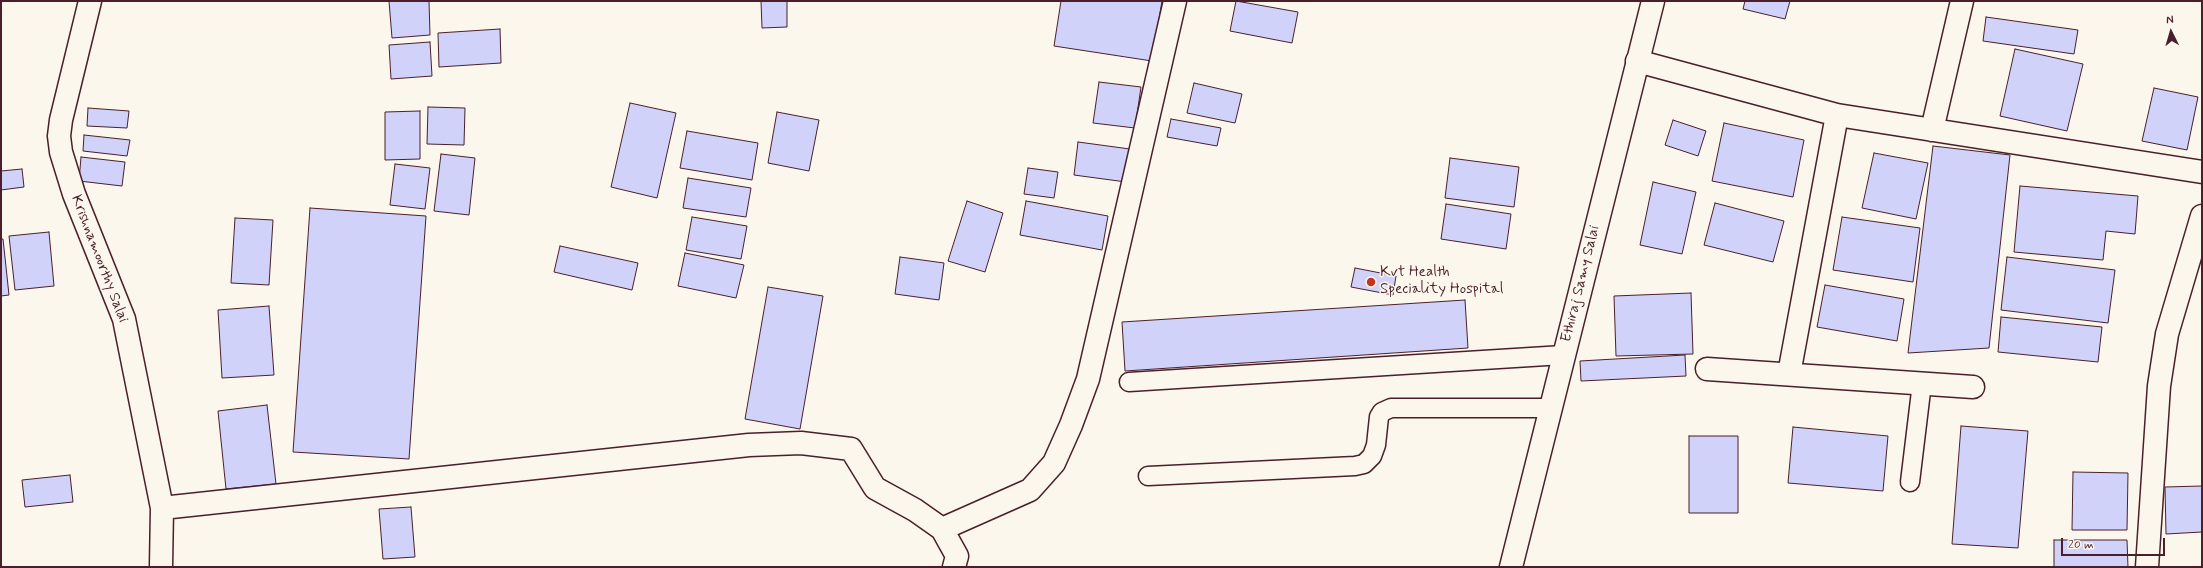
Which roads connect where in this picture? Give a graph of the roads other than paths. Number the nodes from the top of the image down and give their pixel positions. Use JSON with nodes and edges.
{"nodes":[{"id":1,"x":90,"y":1,"type":"edge"},
{"id":2,"x":1175,"y":1,"type":"edge"},
{"id":3,"x":1653,"y":1,"type":"edge"},
{"id":4,"x":1962,"y":1,"type":"edge"},
{"id":5,"x":1637,"y":61,"type":"junction"},
{"id":6,"x":1837,"y":115,"type":"junction"},
{"id":7,"x":1932,"y":130,"type":"junction"},
{"id":8,"x":2202,"y":172,"type":"edge"},
{"id":9,"x":2202,"y":216,"type":"edge"},
{"id":10,"x":1563,"y":355,"type":"junction"},
{"id":11,"x":1707,"y":369,"type":"dead end"},
{"id":12,"x":1789,"y":374,"type":"junction"},
{"id":13,"x":1129,"y":382,"type":"dead end"},
{"id":14,"x":1922,"y":383,"type":"junction"},
{"id":15,"x":1973,"y":387,"type":"dead end"},
{"id":16,"x":1550,"y":408,"type":"junction"},
{"id":17,"x":1148,"y":476,"type":"dead end"},
{"id":18,"x":1910,"y":482,"type":"dead end"},
{"id":19,"x":162,"y":508,"type":"junction"},
{"id":20,"x":942,"y":529,"type":"junction"},
{"id":21,"x":161,"y":567,"type":"edge"},
{"id":22,"x":954,"y":567,"type":"edge"},
{"id":23,"x":1511,"y":567,"type":"edge"},
{"id":24,"x":2147,"y":567,"type":"edge"}],
"edges":[{"from":1,"to":19,"type":"street","name":"Krishnamoorthy Salai"},
{"from":2,"to":20,"type":"street"},
{"from":3,"to":5,"type":"street","name":"Ethiraj Samy Salai"},
{"from":4,"to":7,"type":"street"},
{"from":5,"to":6,"type":"street"},
{"from":5,"to":10,"type":"street","name":"Ethiraj Samy Salai"},
{"from":6,"to":7,"type":"street"},
{"from":6,"to":12,"type":"street"},
{"from":7,"to":8,"type":"street"},
{"from":9,"to":24,"type":"street"},
{"from":10,"to":13,"type":"lane"},
{"from":10,"to":16,"type":"street","name":"Ethiraj Samy Salai"},
{"from":11,"to":12,"type":"street"},
{"from":12,"to":14,"type":"street"},
{"from":14,"to":15,"type":"street"},
{"from":14,"to":18,"type":"lane"},
{"from":16,"to":17,"type":"lane"},
{"from":16,"to":23,"type":"street","name":"Ethiraj Samy Salai"},
{"from":19,"to":20,"type":"street"},
{"from":19,"to":21,"type":"street","name":"Krishnamoorthy Salai"},
{"from":20,"to":22,"type":"street"}]}
